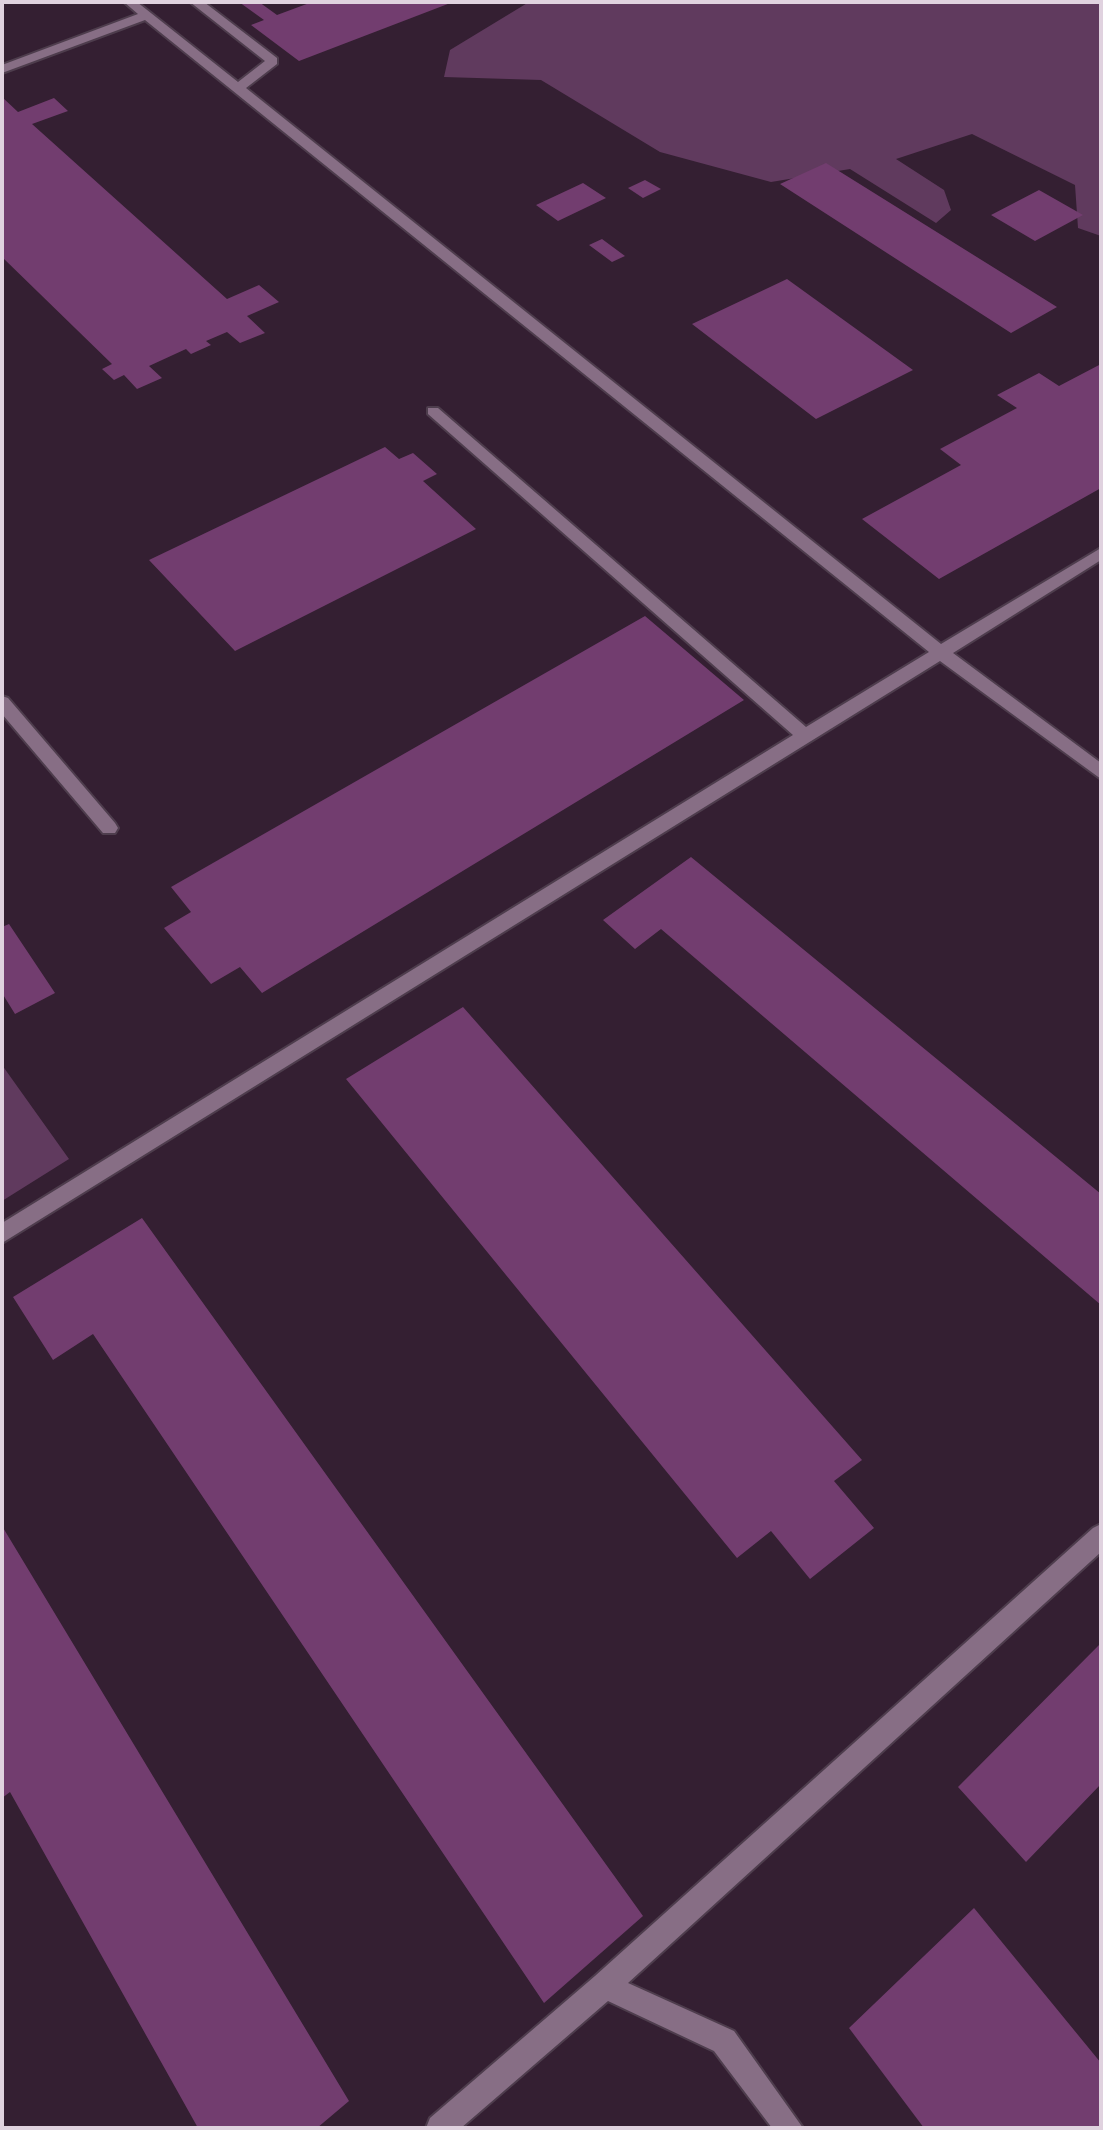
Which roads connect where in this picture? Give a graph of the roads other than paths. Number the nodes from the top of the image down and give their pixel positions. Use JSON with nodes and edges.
{"nodes":[{"id":1,"x":130,"y":2,"type":"edge"},
{"id":2,"x":196,"y":2,"type":"edge"},
{"id":3,"x":147,"y":15,"type":"junction"},
{"id":4,"x":3,"y":69,"type":"edge"},
{"id":5,"x":238,"y":88,"type":"junction"},
{"id":6,"x":433,"y":411,"type":"dead end"},
{"id":7,"x":1101,"y":553,"type":"edge"},
{"id":8,"x":940,"y":652,"type":"junction"},
{"id":9,"x":2,"y":702,"type":"edge"},
{"id":10,"x":805,"y":736,"type":"junction"},
{"id":11,"x":1101,"y":772,"type":"edge"},
{"id":12,"x":109,"y":828,"type":"dead end"},
{"id":13,"x":2,"y":1234,"type":"edge"},
{"id":14,"x":1101,"y":1536,"type":"edge"},
{"id":15,"x":605,"y":1986,"type":"junction"},
{"id":16,"x":440,"y":2128,"type":"edge"},
{"id":17,"x":789,"y":2128,"type":"edge"}],
"edges":[{"from":1,"to":3,"type":"lane"},
{"from":2,"to":5,"type":"lane"},
{"from":3,"to":4,"type":"lane"},
{"from":3,"to":5,"type":"lane"},
{"from":5,"to":8,"type":"lane"},
{"from":6,"to":10,"type":"lane"},
{"from":7,"to":8,"type":"lane"},
{"from":8,"to":10,"type":"lane"},
{"from":8,"to":11,"type":"lane"},
{"from":9,"to":12,"type":"lane"},
{"from":10,"to":13,"type":"lane"},
{"from":14,"to":15,"type":"lane"},
{"from":15,"to":16,"type":"lane"},
{"from":15,"to":17,"type":"lane"}]}
